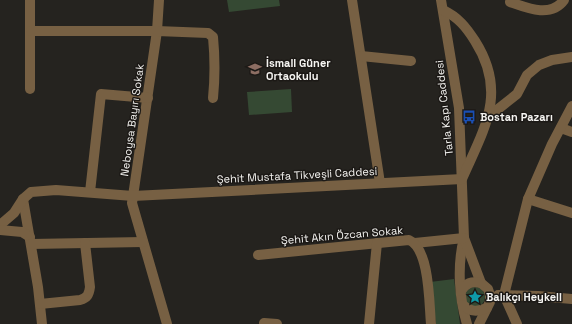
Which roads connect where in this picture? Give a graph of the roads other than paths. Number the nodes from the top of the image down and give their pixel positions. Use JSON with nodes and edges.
{"nodes":[{"id":1,"x":30,"y":0,"type":"edge"},
{"id":2,"x":159,"y":0,"type":"edge"},
{"id":3,"x":352,"y":0,"type":"edge"},
{"id":4,"x":441,"y":0,"type":"edge"},
{"id":5,"x":564,"y":0,"type":"edge"},
{"id":6,"x":510,"y":2,"type":"dead end"},
{"id":7,"x":443,"y":10,"type":"junction"},
{"id":8,"x":31,"y":31,"type":"junction"},
{"id":9,"x":157,"y":31,"type":"junction"},
{"id":10,"x":361,"y":56,"type":"junction"},
{"id":11,"x":572,"y":57,"type":"edge"},
{"id":12,"x":411,"y":61,"type":"dead end"},
{"id":13,"x":30,"y":89,"type":"dead end"},
{"id":14,"x":148,"y":98,"type":"junction"},
{"id":15,"x":213,"y":98,"type":"dead end"},
{"id":16,"x":572,"y":106,"type":"edge"},
{"id":17,"x":488,"y":117,"type":"junction"},
{"id":18,"x":561,"y":128,"type":"junction"},
{"id":19,"x":572,"y":132,"type":"edge"},
{"id":20,"x":462,"y":179,"type":"junction"},
{"id":21,"x":380,"y":183,"type":"junction"},
{"id":22,"x":90,"y":192,"type":"junction"},
{"id":23,"x":133,"y":196,"type":"junction"},
{"id":24,"x":528,"y":199,"type":"junction"},
{"id":25,"x":23,"y":200,"type":"junction"},
{"id":26,"x":572,"y":213,"type":"edge"},
{"id":27,"x":0,"y":225,"type":"edge"},
{"id":28,"x":0,"y":230,"type":"edge"},
{"id":29,"x":464,"y":238,"type":"junction"},
{"id":30,"x":30,"y":241,"type":"junction"},
{"id":31,"x":143,"y":242,"type":"junction"},
{"id":32,"x":85,"y":243,"type":"junction"},
{"id":33,"x":377,"y":243,"type":"junction"},
{"id":34,"x":415,"y":243,"type":"junction"},
{"id":35,"x":258,"y":255,"type":"dead end"},
{"id":36,"x":480,"y":283,"type":"junction"},
{"id":37,"x":461,"y":291,"type":"junction"},
{"id":38,"x":490,"y":295,"type":"junction"},
{"id":39,"x":504,"y":295,"type":"junction"},
{"id":40,"x":572,"y":299,"type":"edge"},
{"id":41,"x":40,"y":304,"type":"junction"},
{"id":42,"x":463,"y":305,"type":"junction"},
{"id":43,"x":487,"y":308,"type":"junction"},
{"id":44,"x":264,"y":323,"type":"dead end"},
{"id":45,"x":42,"y":324,"type":"edge"},
{"id":46,"x":167,"y":324,"type":"edge"},
{"id":47,"x":277,"y":324,"type":"edge"},
{"id":48,"x":369,"y":324,"type":"edge"},
{"id":49,"x":431,"y":324,"type":"edge"},
{"id":50,"x":467,"y":324,"type":"edge"},
{"id":51,"x":479,"y":324,"type":"edge"},
{"id":52,"x":517,"y":324,"type":"edge"}],
"edges":[{"from":1,"to":8,"type":"street"},
{"from":2,"to":9,"type":"street","name":"Neboysa Bayırı Sokak"},
{"from":3,"to":10,"type":"street"},
{"from":4,"to":7,"type":"street","name":"Tarla Kapı Caddesi"},
{"from":5,"to":6,"type":"street"},
{"from":7,"to":17,"type":"street"},
{"from":7,"to":20,"type":"street","name":"Tarla Kapı Caddesi"},
{"from":8,"to":9,"type":"street"},
{"from":8,"to":13,"type":"street"},
{"from":9,"to":14,"type":"street","name":"Neboysa Bayırı Sokak"},
{"from":9,"to":15,"type":"street"},
{"from":10,"to":12,"type":"street"},
{"from":10,"to":21,"type":"street"},
{"from":11,"to":17,"type":"street"},
{"from":14,"to":22,"type":"street"},
{"from":14,"to":23,"type":"street","name":"Neboysa Bayırı Sokak"},
{"from":16,"to":18,"type":"street"},
{"from":17,"to":20,"type":"street"},
{"from":18,"to":19,"type":"street"},
{"from":18,"to":24,"type":"street"},
{"from":20,"to":21,"type":"street","name":"Şehit Mustafa Tikveşli Caddesi"},
{"from":20,"to":29,"type":"street","name":"Tarla Kapı Caddesi"},
{"from":21,"to":23,"type":"street","name":"Şehit Mustafa Tikveşli Caddesi"},
{"from":22,"to":23,"type":"street","name":"Şehit Mustafa Tikveşli Caddesi"},
{"from":22,"to":25,"type":"street","name":"Şehit Mustafa Tikveşli Caddesi"},
{"from":23,"to":31,"type":"street","name":"Neboysa Bayırı Sokak"},
{"from":24,"to":26,"type":"street"},
{"from":24,"to":39,"type":"street"},
{"from":25,"to":27,"type":"street"},
{"from":25,"to":30,"type":"street"},
{"from":28,"to":30,"type":"street"},
{"from":29,"to":34,"type":"street"},
{"from":29,"to":36,"type":"street","name":"Tarla Kapı Caddesi"},
{"from":29,"to":37,"type":"street","name":"Tarla Kapı Caddesi"},
{"from":30,"to":32,"type":"street"},
{"from":30,"to":41,"type":"street"},
{"from":31,"to":32,"type":"street"},
{"from":31,"to":46,"type":"street","name":"Neboysa Bayırı Sokak"},
{"from":32,"to":41,"type":"street"},
{"from":33,"to":34,"type":"street","name":"Şehit Akın Özcan Sokak"},
{"from":33,"to":35,"type":"street","name":"Şehit Akın Özcan Sokak"},
{"from":33,"to":48,"type":"street"},
{"from":34,"to":49,"type":"street","name":"Şehit Akın Özcan Sokak"},
{"from":36,"to":37,"type":"street"},
{"from":36,"to":38,"type":"street","name":"Tarla Kapı Caddesi"},
{"from":37,"to":42,"type":"street","name":"Tarla Kapı Caddesi"},
{"from":38,"to":39,"type":"street"},
{"from":38,"to":43,"type":"street"},
{"from":39,"to":40,"type":"street"},
{"from":39,"to":52,"type":"street"},
{"from":41,"to":45,"type":"street"},
{"from":42,"to":43,"type":"street"},
{"from":42,"to":50,"type":"street","name":"Tarla Kapı Caddesi"},
{"from":43,"to":51,"type":"street"},
{"from":44,"to":47,"type":"street"}]}
